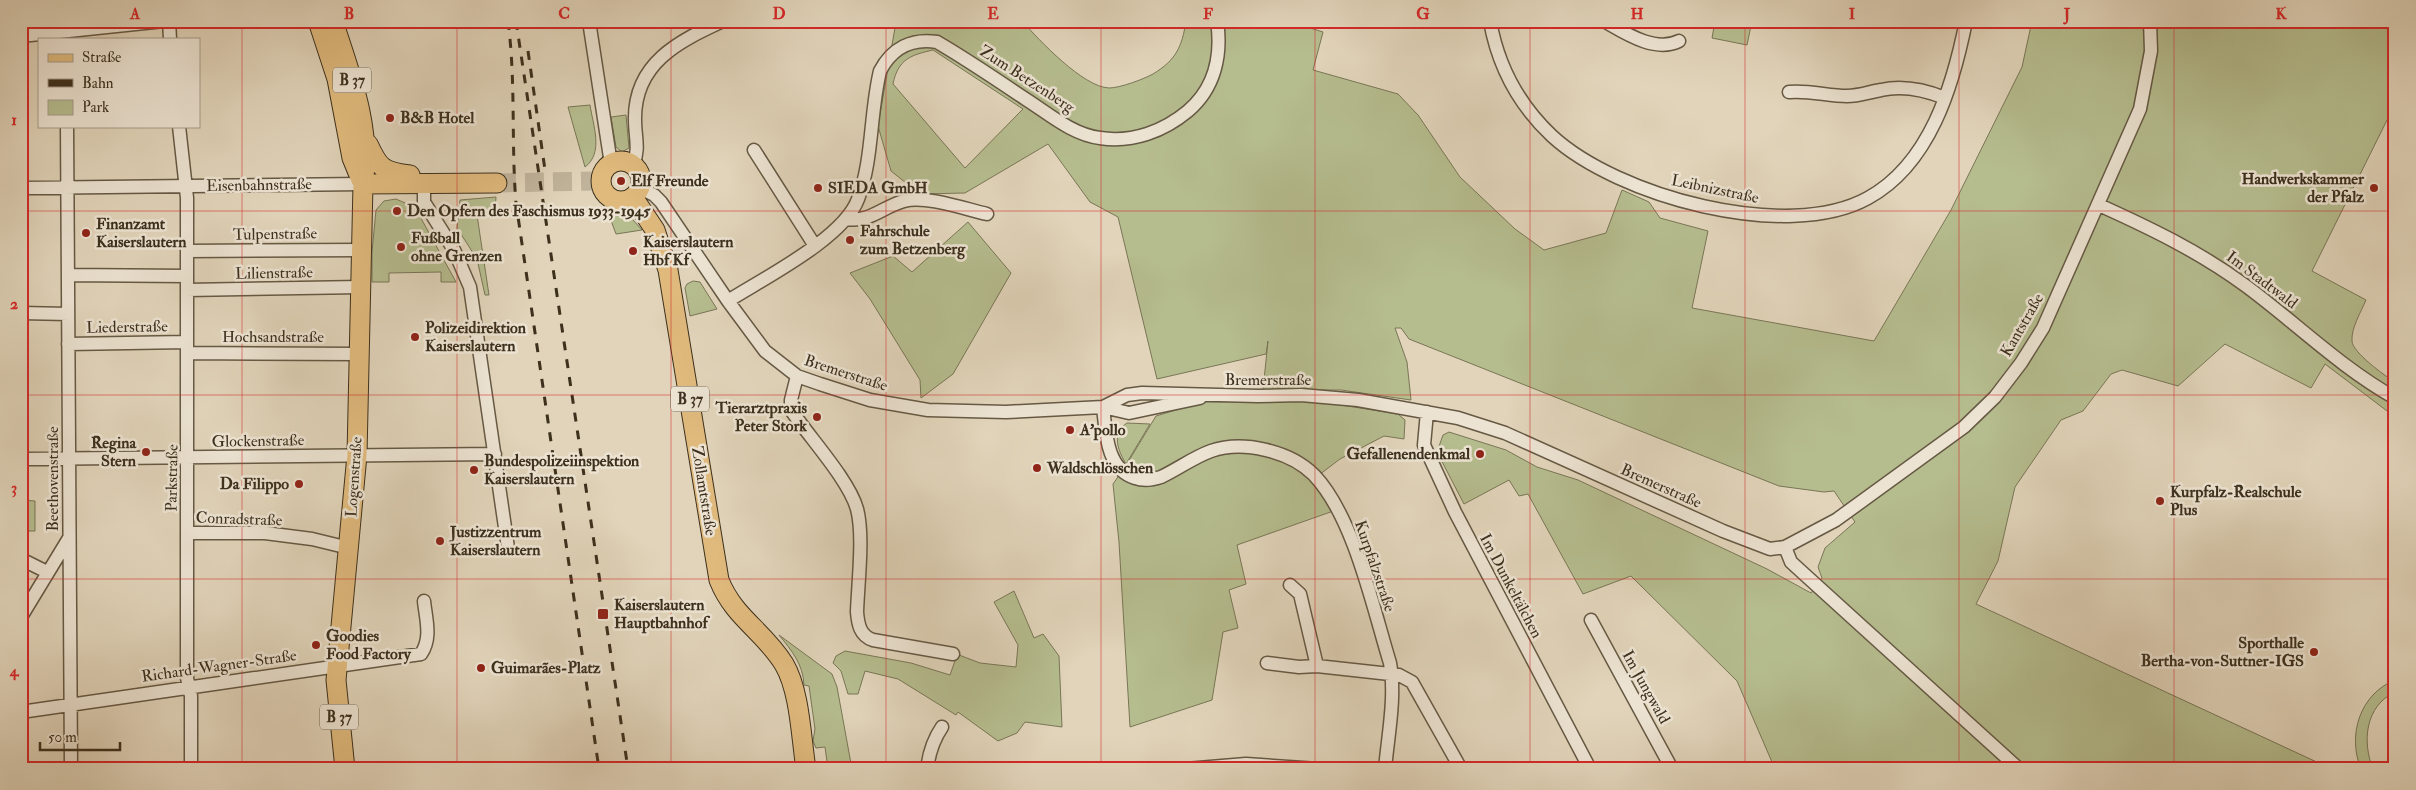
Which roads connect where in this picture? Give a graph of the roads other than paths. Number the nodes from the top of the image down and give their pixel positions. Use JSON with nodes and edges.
{"nodes":[{"id":1,"x":164,"y":21,"type":"edge"},
{"id":2,"x":169,"y":21,"type":"edge"},
{"id":3,"x":318,"y":21,"type":"edge"},
{"id":4,"x":333,"y":21,"type":"edge"},
{"id":5,"x":589,"y":21,"type":"edge"},
{"id":6,"x":723,"y":21,"type":"edge"},
{"id":7,"x":1217,"y":21,"type":"edge"},
{"id":8,"x":1490,"y":21,"type":"edge"},
{"id":9,"x":1604,"y":21,"type":"edge"},
{"id":10,"x":1966,"y":21,"type":"edge"},
{"id":11,"x":2150,"y":21,"type":"edge"},
{"id":12,"x":21,"y":36,"type":"edge"},
{"id":13,"x":64,"y":36,"type":"edge"},
{"id":14,"x":170,"y":38,"type":"edge"},
{"id":15,"x":1679,"y":41,"type":"dead end"},
{"id":16,"x":1789,"y":92,"type":"dead end"},
{"id":17,"x":1945,"y":98,"type":"junction"},
{"id":18,"x":67,"y":128,"type":"edge"},
{"id":19,"x":179,"y":128,"type":"edge"},
{"id":20,"x":366,"y":141,"type":"junction"},
{"id":21,"x":754,"y":150,"type":"dead end"},
{"id":22,"x":611,"y":164,"type":"junction"},
{"id":23,"x":633,"y":165,"type":"junction"},
{"id":24,"x":424,"y":183,"type":"junction"},
{"id":25,"x":497,"y":183,"type":"tunnel mouth"},
{"id":26,"x":363,"y":184,"type":"junction"},
{"id":27,"x":186,"y":187,"type":"junction"},
{"id":28,"x":21,"y":188,"type":"edge"},
{"id":29,"x":67,"y":189,"type":"junction"},
{"id":30,"x":636,"y":192,"type":"junction"},
{"id":31,"x":2099,"y":205,"type":"junction"},
{"id":32,"x":987,"y":214,"type":"dead end"},
{"id":33,"x":847,"y":219,"type":"junction"},
{"id":34,"x":815,"y":246,"type":"junction"},
{"id":35,"x":362,"y":250,"type":"junction"},
{"id":36,"x":187,"y":251,"type":"junction"},
{"id":37,"x":68,"y":275,"type":"junction"},
{"id":38,"x":187,"y":276,"type":"junction"},
{"id":39,"x":361,"y":287,"type":"junction"},
{"id":40,"x":187,"y":290,"type":"junction"},
{"id":41,"x":728,"y":301,"type":"junction"},
{"id":42,"x":21,"y":313,"type":"edge"},
{"id":43,"x":68,"y":314,"type":"junction"},
{"id":44,"x":68,"y":344,"type":"junction"},
{"id":45,"x":188,"y":348,"type":"junction"},
{"id":46,"x":359,"y":354,"type":"junction"},
{"id":47,"x":797,"y":376,"type":"junction"},
{"id":48,"x":1209,"y":395,"type":"junction"},
{"id":49,"x":2395,"y":398,"type":"edge"},
{"id":50,"x":1102,"y":407,"type":"junction"},
{"id":51,"x":1427,"y":412,"type":"junction"},
{"id":52,"x":495,"y":454,"type":"junction"},
{"id":53,"x":357,"y":455,"type":"junction"},
{"id":54,"x":21,"y":459,"type":"edge"},
{"id":55,"x":69,"y":459,"type":"junction"},
{"id":56,"x":188,"y":459,"type":"junction"},
{"id":57,"x":187,"y":533,"type":"junction"},
{"id":58,"x":70,"y":536,"type":"junction"},
{"id":59,"x":1785,"y":547,"type":"junction"},
{"id":60,"x":349,"y":548,"type":"junction"},
{"id":61,"x":508,"y":548,"type":"dead end"},
{"id":62,"x":21,"y":559,"type":"edge"},
{"id":63,"x":47,"y":572,"type":"junction"},
{"id":64,"x":1290,"y":585,"type":"dead end"},
{"id":65,"x":424,"y":601,"type":"dead end"},
{"id":66,"x":21,"y":617,"type":"edge"},
{"id":67,"x":1591,"y":620,"type":"dead end"},
{"id":68,"x":953,"y":654,"type":"dead end"},
{"id":69,"x":1268,"y":663,"type":"dead end"},
{"id":70,"x":337,"y":666,"type":"junction"},
{"id":71,"x":1316,"y":666,"type":"junction"},
{"id":72,"x":1392,"y":674,"type":"junction"},
{"id":73,"x":190,"y":687,"type":"junction"},
{"id":74,"x":70,"y":704,"type":"junction"},
{"id":75,"x":21,"y":712,"type":"edge"},
{"id":76,"x":942,"y":727,"type":"dead end"},
{"id":77,"x":71,"y":769,"type":"edge"},
{"id":78,"x":191,"y":769,"type":"edge"},
{"id":79,"x":345,"y":769,"type":"edge"},
{"id":80,"x":806,"y":769,"type":"edge"},
{"id":81,"x":927,"y":769,"type":"edge"},
{"id":82,"x":1186,"y":769,"type":"edge"},
{"id":83,"x":1318,"y":769,"type":"edge"},
{"id":84,"x":1385,"y":769,"type":"edge"},
{"id":85,"x":1461,"y":769,"type":"edge"},
{"id":86,"x":1590,"y":769,"type":"edge"},
{"id":87,"x":1672,"y":769,"type":"edge"},
{"id":88,"x":2019,"y":769,"type":"edge"}],
"edges":[{"from":1,"to":13,"type":"street"},
{"from":2,"to":14,"type":"street"},
{"from":3,"to":26,"type":"main road","number":"B 37"},
{"from":4,"to":20,"type":"main road","number":"B 37"},
{"from":5,"to":22,"type":"street"},
{"from":6,"to":23,"type":"street"},
{"from":7,"to":33,"type":"street","name":"Zum Betzenberg"},
{"from":8,"to":17,"type":"street","name":"Leibnizstraße"},
{"from":9,"to":15,"type":"street"},
{"from":10,"to":17,"type":"street","name":"Leibnizstraße"},
{"from":11,"to":31,"type":"street","name":"Kantstraße"},
{"from":12,"to":13,"type":"street"},
{"from":16,"to":17,"type":"street"},
{"from":18,"to":29,"type":"street","name":"Beethovenstraße"},
{"from":19,"to":27,"type":"street","name":"Parkstraße"},
{"from":20,"to":24,"type":"main road","number":"B 37"},
{"from":20,"to":26,"type":"main road","number":"B 37"},
{"from":21,"to":34,"type":"street"},
{"from":22,"to":23,"type":"main road"},
{"from":22,"to":30,"type":"main road"},
{"from":23,"to":30,"type":"main road"},
{"from":24,"to":25,"type":"main road","name":"Eisenbahnstraße","number":"B 37"},
{"from":24,"to":26,"type":"main road","name":"Eisenbahnstraße","number":"B 37"},
{"from":24,"to":52,"type":"street"},
{"from":26,"to":27,"type":"street","name":"Eisenbahnstraße"},
{"from":26,"to":35,"type":"main road","name":"Logenstraße","number":"B 37"},
{"from":27,"to":29,"type":"street","name":"Eisenbahnstraße"},
{"from":27,"to":36,"type":"street","name":"Parkstraße"},
{"from":28,"to":29,"type":"street","name":"Eisenbahnstraße"},
{"from":29,"to":37,"type":"street","name":"Beethovenstraße"},
{"from":30,"to":41,"type":"street","name":"Bremerstraße"},
{"from":30,"to":80,"type":"main road","name":"Zollamtstraße","number":"B 37"},
{"from":31,"to":49,"type":"street","name":"Im Stadtwald"},
{"from":31,"to":59,"type":"street","name":"Kantstraße"},
{"from":32,"to":33,"type":"street"},
{"from":33,"to":34,"type":"street","name":"Zum Betzenberg"},
{"from":34,"to":41,"type":"street","name":"Zum Betzenberg"},
{"from":35,"to":36,"type":"street","name":"Tulpenstraße"},
{"from":35,"to":39,"type":"main road","name":"Logenstraße","number":"B 37"},
{"from":36,"to":38,"type":"street","name":"Parkstraße"},
{"from":37,"to":38,"type":"street"},
{"from":37,"to":43,"type":"street","name":"Beethovenstraße"},
{"from":38,"to":40,"type":"street","name":"Parkstraße"},
{"from":39,"to":40,"type":"street","name":"Lilienstraße"},
{"from":39,"to":46,"type":"main road","name":"Logenstraße","number":"B 37"},
{"from":40,"to":45,"type":"street","name":"Parkstraße"},
{"from":41,"to":47,"type":"street","name":"Bremerstraße"},
{"from":42,"to":43,"type":"street"},
{"from":43,"to":44,"type":"street","name":"Beethovenstraße"},
{"from":44,"to":45,"type":"street","name":"Liederstraße"},
{"from":44,"to":55,"type":"street","name":"Beethovenstraße"},
{"from":45,"to":46,"type":"street","name":"Hochsandstraße"},
{"from":45,"to":56,"type":"street","name":"Parkstraße"},
{"from":46,"to":53,"type":"main road","name":"Logenstraße","number":"B 37"},
{"from":47,"to":50,"type":"street","name":"Bremerstraße"},
{"from":47,"to":68,"type":"street"},
{"from":48,"to":50,"type":"street","name":"Bremerstraße"},
{"from":48,"to":50,"type":"street","name":"Bremerstraße"},
{"from":48,"to":51,"type":"street","name":"Bremerstraße"},
{"from":50,"to":72,"type":"street","name":"Kurpfalzstraße"},
{"from":51,"to":59,"type":"street","name":"Bremerstraße"},
{"from":51,"to":86,"type":"street","name":"Im Dunkeltälchen"},
{"from":52,"to":53,"type":"street","name":"Glockenstraße"},
{"from":52,"to":61,"type":"street"},
{"from":53,"to":56,"type":"street","name":"Glockenstraße"},
{"from":53,"to":60,"type":"main road","name":"Logenstraße","number":"B 37"},
{"from":54,"to":55,"type":"street","name":"Glockenstraße"},
{"from":55,"to":56,"type":"street","name":"Glockenstraße"},
{"from":55,"to":58,"type":"street","name":"Beethovenstraße"},
{"from":56,"to":57,"type":"street","name":"Parkstraße"},
{"from":57,"to":60,"type":"street","name":"Conradstraße"},
{"from":57,"to":73,"type":"street","name":"Parkstraße"},
{"from":58,"to":63,"type":"street"},
{"from":58,"to":74,"type":"street","name":"Beethovenstraße"},
{"from":59,"to":88,"type":"street"},
{"from":60,"to":70,"type":"main road","name":"Logenstraße","number":"B 37"},
{"from":62,"to":63,"type":"street"},
{"from":63,"to":66,"type":"street"},
{"from":64,"to":71,"type":"street"},
{"from":65,"to":70,"type":"street","name":"Richard-Wagner-Straße"},
{"from":67,"to":87,"type":"street","name":"Im Jungwald"},
{"from":69,"to":71,"type":"street"},
{"from":70,"to":73,"type":"street","name":"Richard-Wagner-Straße"},
{"from":70,"to":79,"type":"main road","name":"Logenstraße","number":"B 37"},
{"from":71,"to":72,"type":"street"},
{"from":72,"to":84,"type":"street","name":"Kurpfalzstraße"},
{"from":72,"to":85,"type":"street"},
{"from":73,"to":74,"type":"street","name":"Richard-Wagner-Straße"},
{"from":73,"to":78,"type":"street","name":"Parkstraße"},
{"from":74,"to":75,"type":"street","name":"Richard-Wagner-Straße"},
{"from":74,"to":77,"type":"street","name":"Beethovenstraße"},
{"from":76,"to":81,"type":"street"},
{"from":82,"to":83,"type":"street"}]}
